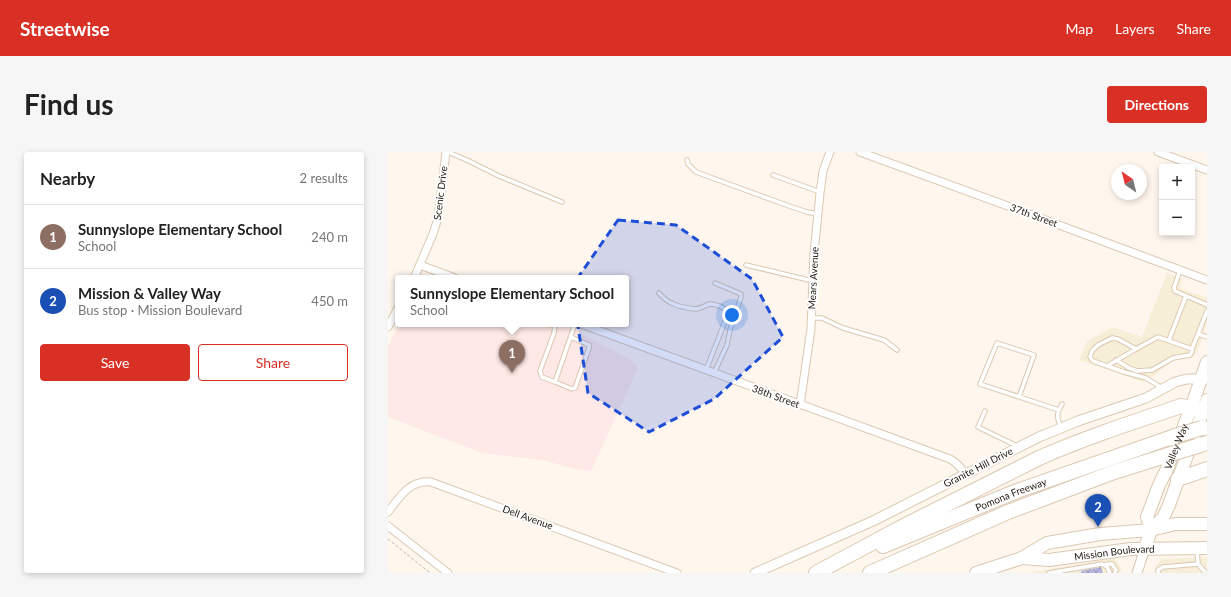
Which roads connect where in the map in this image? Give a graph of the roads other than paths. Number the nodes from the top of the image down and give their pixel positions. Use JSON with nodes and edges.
{"nodes":[{"id":1,"x":447,"y":152,"type":"edge"},
{"id":2,"x":830,"y":152,"type":"edge"},
{"id":3,"x":860,"y":152,"type":"edge"},
{"id":4,"x":1158,"y":152,"type":"edge"},
{"id":5,"x":687,"y":160,"type":"dead end"},
{"id":6,"x":1207,"y":170,"type":"edge"},
{"id":7,"x":773,"y":175,"type":"dead end"},
{"id":8,"x":820,"y":192,"type":"junction"},
{"id":9,"x":562,"y":202,"type":"dead end"},
{"id":10,"x":818,"y":214,"type":"junction"},
{"id":11,"x":420,"y":265,"type":"junction"},
{"id":12,"x":746,"y":265,"type":"dead end"},
{"id":13,"x":1180,"y":270,"type":"junction"},
{"id":14,"x":415,"y":275,"type":"edge"},
{"id":15,"x":447,"y":275,"type":"edge"},
{"id":16,"x":1207,"y":280,"type":"edge"},
{"id":17,"x":813,"y":281,"type":"junction"},
{"id":18,"x":715,"y":283,"type":"dead end"},
{"id":19,"x":659,"y":293,"type":"dead end"},
{"id":20,"x":1186,"y":296,"type":"junction"},
{"id":21,"x":1207,"y":305,"type":"edge"},
{"id":22,"x":1207,"y":311,"type":"edge"},
{"id":23,"x":395,"y":314,"type":"edge"},
{"id":24,"x":811,"y":318,"type":"junction"},
{"id":25,"x":388,"y":327,"type":"edge"},
{"id":26,"x":555,"y":327,"type":"edge"},
{"id":27,"x":574,"y":327,"type":"edge"},
{"id":28,"x":589,"y":327,"type":"edge"},
{"id":29,"x":1198,"y":334,"type":"junction"},
{"id":30,"x":571,"y":337,"type":"junction"},
{"id":31,"x":1207,"y":337,"type":"edge"},
{"id":32,"x":1168,"y":340,"type":"junction"},
{"id":33,"x":1136,"y":349,"type":"junction"},
{"id":34,"x":1192,"y":349,"type":"junction"},
{"id":35,"x":897,"y":350,"type":"dead end"},
{"id":36,"x":1116,"y":360,"type":"junction"},
{"id":37,"x":1207,"y":362,"type":"edge"},
{"id":38,"x":1106,"y":366,"type":"junction"},
{"id":39,"x":706,"y":370,"type":"junction"},
{"id":40,"x":714,"y":373,"type":"junction"},
{"id":41,"x":1204,"y":379,"type":"edge"},
{"id":42,"x":555,"y":382,"type":"junction"},
{"id":43,"x":1163,"y":388,"type":"junction"},
{"id":44,"x":1019,"y":397,"type":"junction"},
{"id":45,"x":1062,"y":404,"type":"dead end"},
{"id":46,"x":800,"y":405,"type":"junction"},
{"id":47,"x":1200,"y":406,"type":"edge"},
{"id":48,"x":1059,"y":410,"type":"junction"},
{"id":49,"x":985,"y":411,"type":"dead end"},
{"id":50,"x":1061,"y":427,"type":"junction"},
{"id":51,"x":1205,"y":428,"type":"edge"},
{"id":52,"x":1202,"y":444,"type":"edge"},
{"id":53,"x":1018,"y":447,"type":"junction"},
{"id":54,"x":1207,"y":468,"type":"edge"},
{"id":55,"x":965,"y":474,"type":"junction"},
{"id":56,"x":1178,"y":479,"type":"junction"},
{"id":57,"x":388,"y":512,"type":"edge"},
{"id":58,"x":1207,"y":524,"type":"edge"},
{"id":59,"x":388,"y":526,"type":"edge"},
{"id":60,"x":1151,"y":530,"type":"junction"},
{"id":61,"x":1145,"y":548,"type":"junction"},
{"id":62,"x":1202,"y":548,"type":"edge"},
{"id":63,"x":1022,"y":558,"type":"junction"},
{"id":64,"x":1198,"y":564,"type":"junction"},
{"id":65,"x":1105,"y":565,"type":"junction"},
{"id":66,"x":671,"y":572,"type":"edge"},
{"id":67,"x":448,"y":573,"type":"edge"},
{"id":68,"x":755,"y":573,"type":"edge"},
{"id":69,"x":817,"y":573,"type":"edge"},
{"id":70,"x":870,"y":573,"type":"edge"},
{"id":71,"x":976,"y":573,"type":"edge"},
{"id":72,"x":1049,"y":573,"type":"edge"},
{"id":73,"x":1110,"y":573,"type":"edge"},
{"id":74,"x":1115,"y":573,"type":"edge"},
{"id":75,"x":1137,"y":573,"type":"edge"},
{"id":76,"x":1158,"y":573,"type":"edge"},
{"id":77,"x":1206,"y":573,"type":"edge"}],
"edges":[{"from":1,"to":9,"type":"lane"},
{"from":1,"to":11,"type":"street","name":"Scenic Drive"},
{"from":2,"to":8,"type":"street","name":"Mears Avenue"},
{"from":3,"to":13,"type":"street","name":"37th Street"},
{"from":4,"to":6,"type":"street"},
{"from":5,"to":10,"type":"lane"},
{"from":7,"to":8,"type":"lane"},
{"from":8,"to":10,"type":"street","name":"Mears Avenue"},
{"from":10,"to":17,"type":"street","name":"Mears Avenue"},
{"from":11,"to":14,"type":"street","name":"Scenic Drive"},
{"from":11,"to":15,"type":"street"},
{"from":12,"to":17,"type":"lane"},
{"from":13,"to":16,"type":"street","name":"37th Street"},
{"from":13,"to":20,"type":"lane"},
{"from":17,"to":24,"type":"street","name":"Mears Avenue"},
{"from":18,"to":40,"type":"lane"},
{"from":19,"to":39,"type":"lane"},
{"from":20,"to":21,"type":"lane"},
{"from":20,"to":32,"type":"lane"},
{"from":22,"to":29,"type":"lane"},
{"from":23,"to":25,"type":"street"},
{"from":24,"to":35,"type":"lane"},
{"from":24,"to":46,"type":"street","name":"Mears Avenue"},
{"from":26,"to":42,"type":"lane"},
{"from":27,"to":30,"type":"lane"},
{"from":28,"to":39,"type":"street","name":"38th Street"},
{"from":29,"to":31,"type":"lane"},
{"from":29,"to":34,"type":"lane"},
{"from":30,"to":42,"type":"lane"},
{"from":30,"to":42,"type":"lane"},
{"from":32,"to":33,"type":"lane"},
{"from":32,"to":34,"type":"lane"},
{"from":33,"to":36,"type":"lane"},
{"from":33,"to":38,"type":"lane"},
{"from":34,"to":36,"type":"lane"},
{"from":36,"to":38,"type":"lane"},
{"from":37,"to":41,"type":"main road","name":"Valley Way"},
{"from":38,"to":43,"type":"lane"},
{"from":39,"to":40,"type":"street","name":"38th Street"},
{"from":40,"to":46,"type":"street","name":"38th Street"},
{"from":41,"to":43,"type":"street","name":"Granite Hill Drive"},
{"from":41,"to":47,"type":"main road","name":"Valley Way"},
{"from":43,"to":50,"type":"street","name":"Granite Hill Drive"},
{"from":44,"to":44,"type":"lane"},
{"from":44,"to":48,"type":"lane"},
{"from":45,"to":48,"type":"lane"},
{"from":46,"to":55,"type":"street","name":"38th Street"},
{"from":47,"to":56,"type":"main road","name":"Valley Way"},
{"from":47,"to":60,"type":"main road","name":"Valley Way"},
{"from":47,"to":69,"type":"highway"},
{"from":48,"to":50,"type":"lane"},
{"from":49,"to":53,"type":"lane"},
{"from":50,"to":53,"type":"street","name":"Granite Hill Drive"},
{"from":51,"to":69,"type":"highway","name":"Pomona Freeway","bridge":true},
{"from":52,"to":70,"type":"highway","name":"Pomona Freeway","bridge":true},
{"from":53,"to":55,"type":"street","name":"Granite Hill Drive"},
{"from":54,"to":56,"type":"highway"},
{"from":55,"to":68,"type":"street","name":"Granite Hill Drive"},
{"from":56,"to":60,"type":"main road","name":"Valley Way"},
{"from":57,"to":66,"type":"street","name":"Dell Avenue"},
{"from":58,"to":60,"type":"main road","name":"Mission Boulevard"},
{"from":59,"to":67,"type":"street"},
{"from":60,"to":61,"type":"main road","name":"Valley Way"},
{"from":60,"to":63,"type":"main road","name":"Mission Boulevard"},
{"from":61,"to":62,"type":"main road","name":"Mission Boulevard"},
{"from":61,"to":63,"type":"main road","name":"Mission Boulevard"},
{"from":61,"to":75,"type":"street","name":"Valley Way"},
{"from":62,"to":64,"type":"lane"},
{"from":63,"to":71,"type":"main road","name":"Mission Boulevard"},
{"from":64,"to":76,"type":"lane"},
{"from":64,"to":77,"type":"lane"},
{"from":65,"to":72,"type":"lane"},
{"from":65,"to":73,"type":"lane"},
{"from":65,"to":74,"type":"lane"}]}
